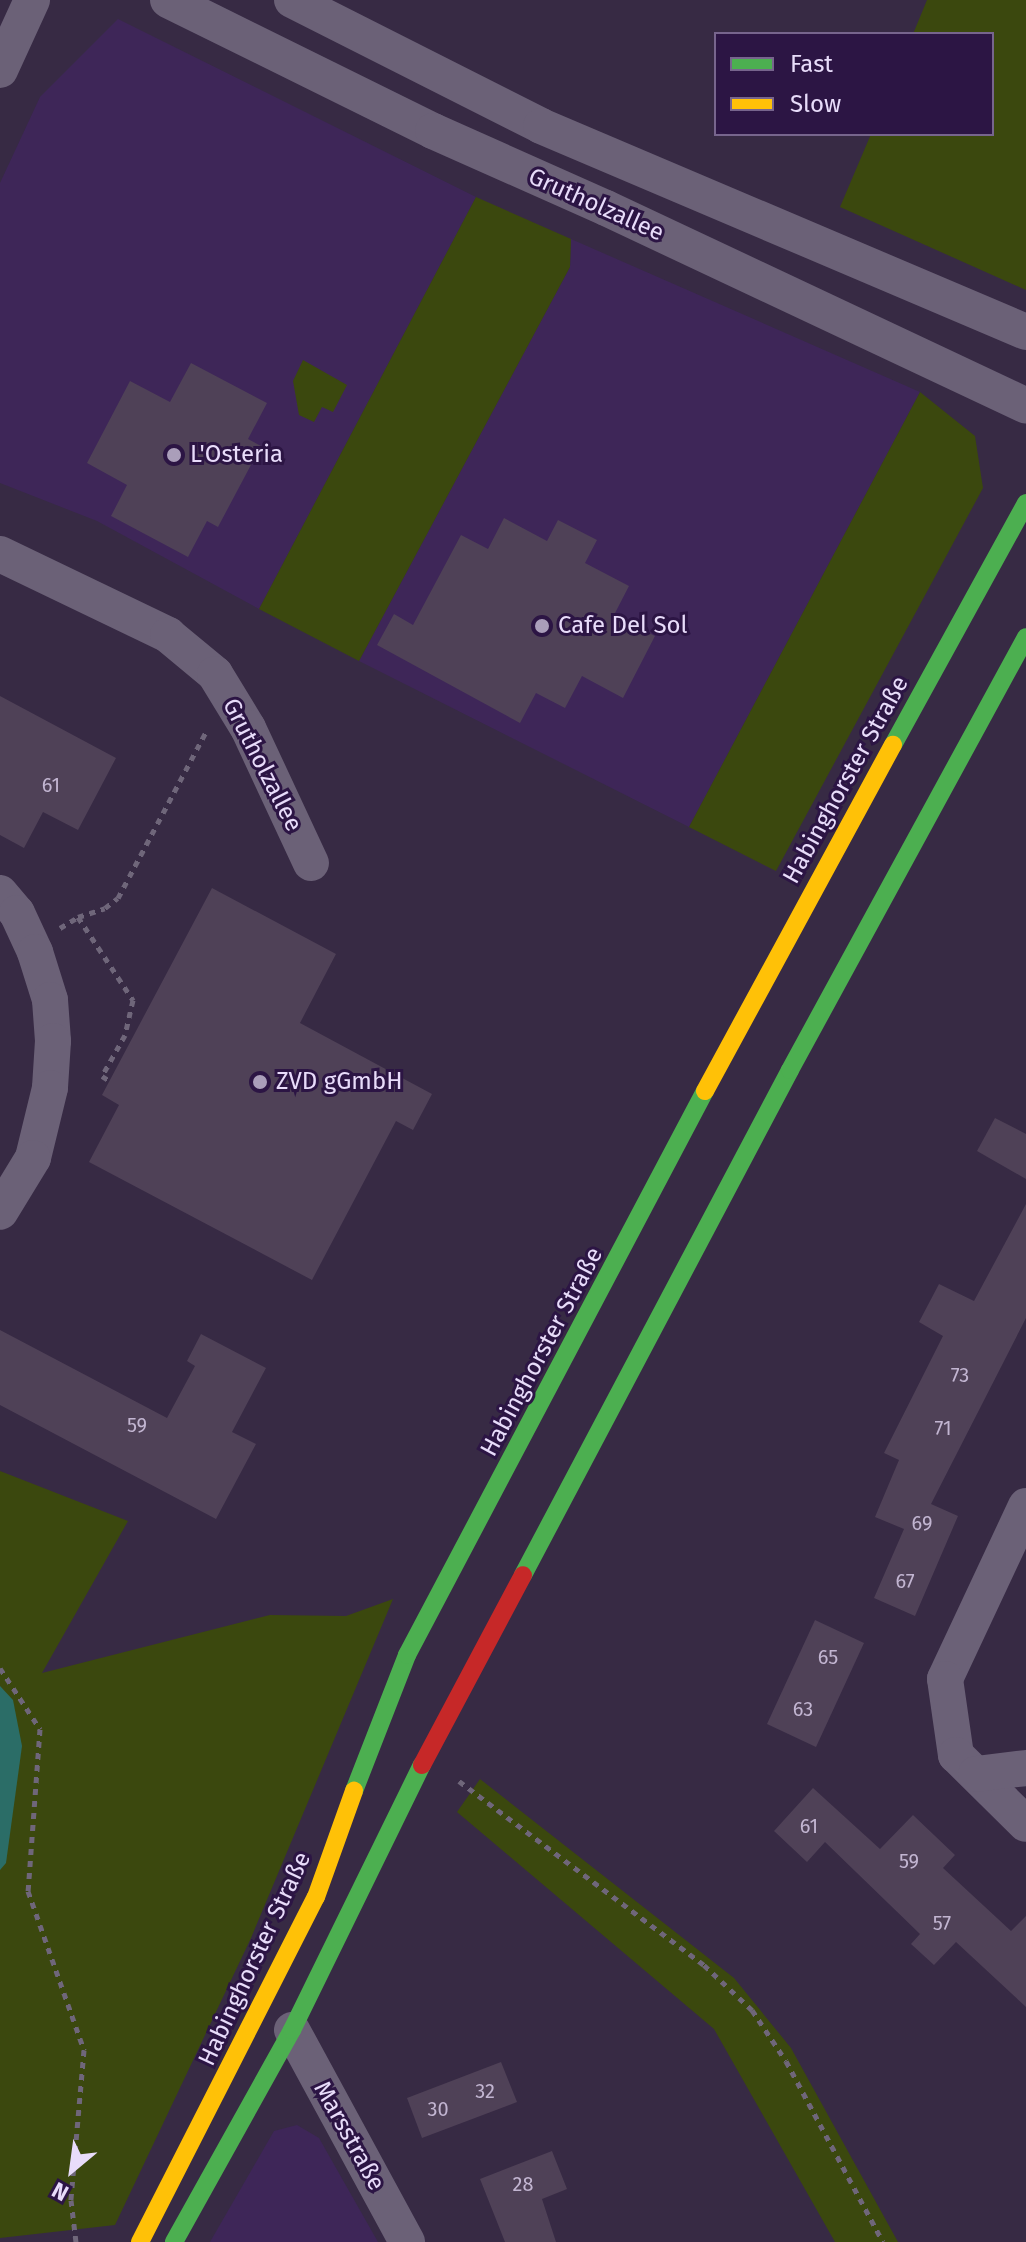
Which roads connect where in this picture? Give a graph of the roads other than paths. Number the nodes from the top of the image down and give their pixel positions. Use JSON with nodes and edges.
{"nodes":[{"id":1,"x":32,"y":0,"type":"edge"},
{"id":2,"x":168,"y":0,"type":"edge"},
{"id":3,"x":292,"y":0,"type":"edge"},
{"id":4,"x":0,"y":70,"type":"edge"},
{"id":5,"x":1026,"y":332,"type":"edge"},
{"id":6,"x":1026,"y":406,"type":"edge"},
{"id":7,"x":1026,"y":503,"type":"edge"},
{"id":8,"x":0,"y":554,"type":"edge"},
{"id":9,"x":1026,"y":637,"type":"edge"},
{"id":10,"x":311,"y":863,"type":"dead end"},
{"id":11,"x":0,"y":893,"type":"edge"},
{"id":12,"x":0,"y":1212,"type":"edge"},
{"id":13,"x":1026,"y":1506,"type":"edge"},
{"id":14,"x":1026,"y":1768,"type":"edge"},
{"id":15,"x":976,"y":1774,"type":"junction"},
{"id":16,"x":1026,"y":1824,"type":"edge"},
{"id":17,"x":316,"y":1897,"type":"junction"},
{"id":18,"x":292,"y":2030,"type":"junction"},
{"id":19,"x":140,"y":2242,"type":"edge"},
{"id":20,"x":174,"y":2242,"type":"edge"},
{"id":21,"x":407,"y":2242,"type":"edge"}],
"edges":[{"from":1,"to":4,"type":"street"},
{"from":2,"to":6,"type":"street","name":"Grutholzallee"},
{"from":3,"to":5,"type":"street","name":"Grutholzallee"},
{"from":7,"to":17,"type":"main road","name":"Habinghorster Straße"},
{"from":8,"to":10,"type":"street","name":"Grutholzallee"},
{"from":9,"to":18,"type":"main road"},
{"from":11,"to":12,"type":"street"},
{"from":13,"to":15,"type":"street"},
{"from":14,"to":15,"type":"street"},
{"from":15,"to":16,"type":"street"},
{"from":17,"to":18,"type":"main road"},
{"from":17,"to":19,"type":"main road","name":"Habinghorster Straße"},
{"from":18,"to":20,"type":"main road"},
{"from":18,"to":21,"type":"street","name":"Marsstraße"}]}
